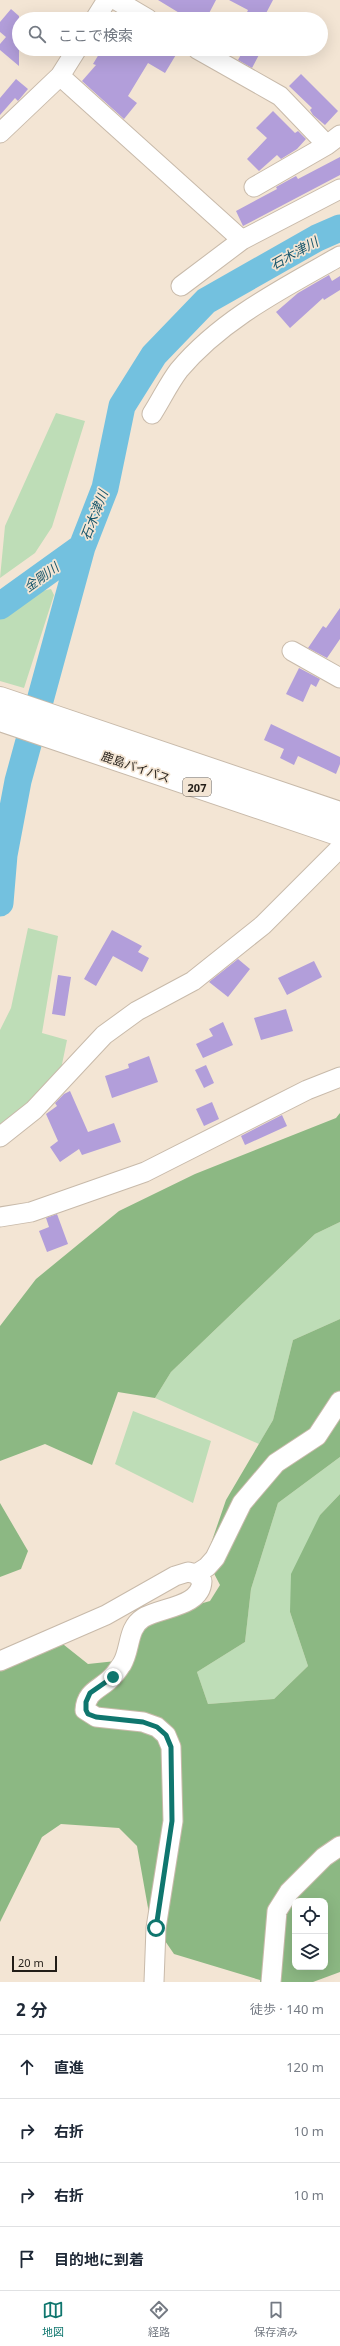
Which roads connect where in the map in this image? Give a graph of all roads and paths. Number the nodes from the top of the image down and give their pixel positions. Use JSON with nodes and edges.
{"nodes":[{"id":1,"x":107,"y":0,"type":"edge"},
{"id":2,"x":116,"y":0,"type":"edge"},
{"id":3,"x":99,"y":12,"type":"edge"},
{"id":4,"x":136,"y":12,"type":"edge"},
{"id":5,"x":73,"y":56,"type":"edge"},
{"id":6,"x":209,"y":56,"type":"edge"},
{"id":7,"x":60,"y":76,"type":"junction"},
{"id":8,"x":0,"y":133,"type":"edge"},
{"id":9,"x":334,"y":140,"type":"edge"},
{"id":10,"x":254,"y":187,"type":"dead end"},
{"id":11,"x":340,"y":189,"type":"edge"},
{"id":12,"x":242,"y":240,"type":"junction"},
{"id":13,"x":340,"y":256,"type":"edge"},
{"id":14,"x":180,"y":286,"type":"dead end"},
{"id":15,"x":152,"y":414,"type":"dead end"},
{"id":16,"x":292,"y":652,"type":"dead end"},
{"id":17,"x":340,"y":678,"type":"edge"},
{"id":18,"x":2,"y":710,"type":"edge"},
{"id":19,"x":58,"y":729,"type":"junction"},
{"id":20,"x":340,"y":813,"type":"edge"},
{"id":21,"x":340,"y":835,"type":"edge"},
{"id":22,"x":340,"y":848,"type":"edge"},
{"id":23,"x":340,"y":1077,"type":"edge"},
{"id":24,"x":0,"y":1137,"type":"edge"},
{"id":25,"x":0,"y":1217,"type":"edge"},
{"id":26,"x":340,"y":1401,"type":"edge"},
{"id":27,"x":196,"y":1574,"type":"junction"},
{"id":28,"x":0,"y":1660,"type":"edge"},
{"id":29,"x":340,"y":1846,"type":"edge"},
{"id":30,"x":154,"y":1982,"type":"edge"},
{"id":31,"x":271,"y":1982,"type":"edge"}],
"edges":[{"from":1,"to":3,"type":"street"},
{"from":2,"to":4,"type":"street"},
{"from":5,"to":7,"type":"street"},
{"from":6,"to":9,"type":"street"},
{"from":7,"to":8,"type":"street"},
{"from":7,"to":12,"type":"street"},
{"from":9,"to":10,"type":"street"},
{"from":11,"to":12,"type":"street"},
{"from":12,"to":14,"type":"street"},
{"from":13,"to":15,"type":"street"},
{"from":16,"to":17,"type":"street"},
{"from":18,"to":19,"type":"highway","name":"鹿島バイパス","number":"207"},
{"from":19,"to":20,"type":"highway","name":"鹿島バイパス","number":"207"},
{"from":19,"to":21,"type":"highway","name":"鹿島バイパス","number":"207"},
{"from":22,"to":24,"type":"street"},
{"from":23,"to":25,"type":"street"},
{"from":26,"to":27,"type":"street"},
{"from":27,"to":28,"type":"street"},
{"from":27,"to":30,"type":"street"},
{"from":29,"to":31,"type":"street"}]}
